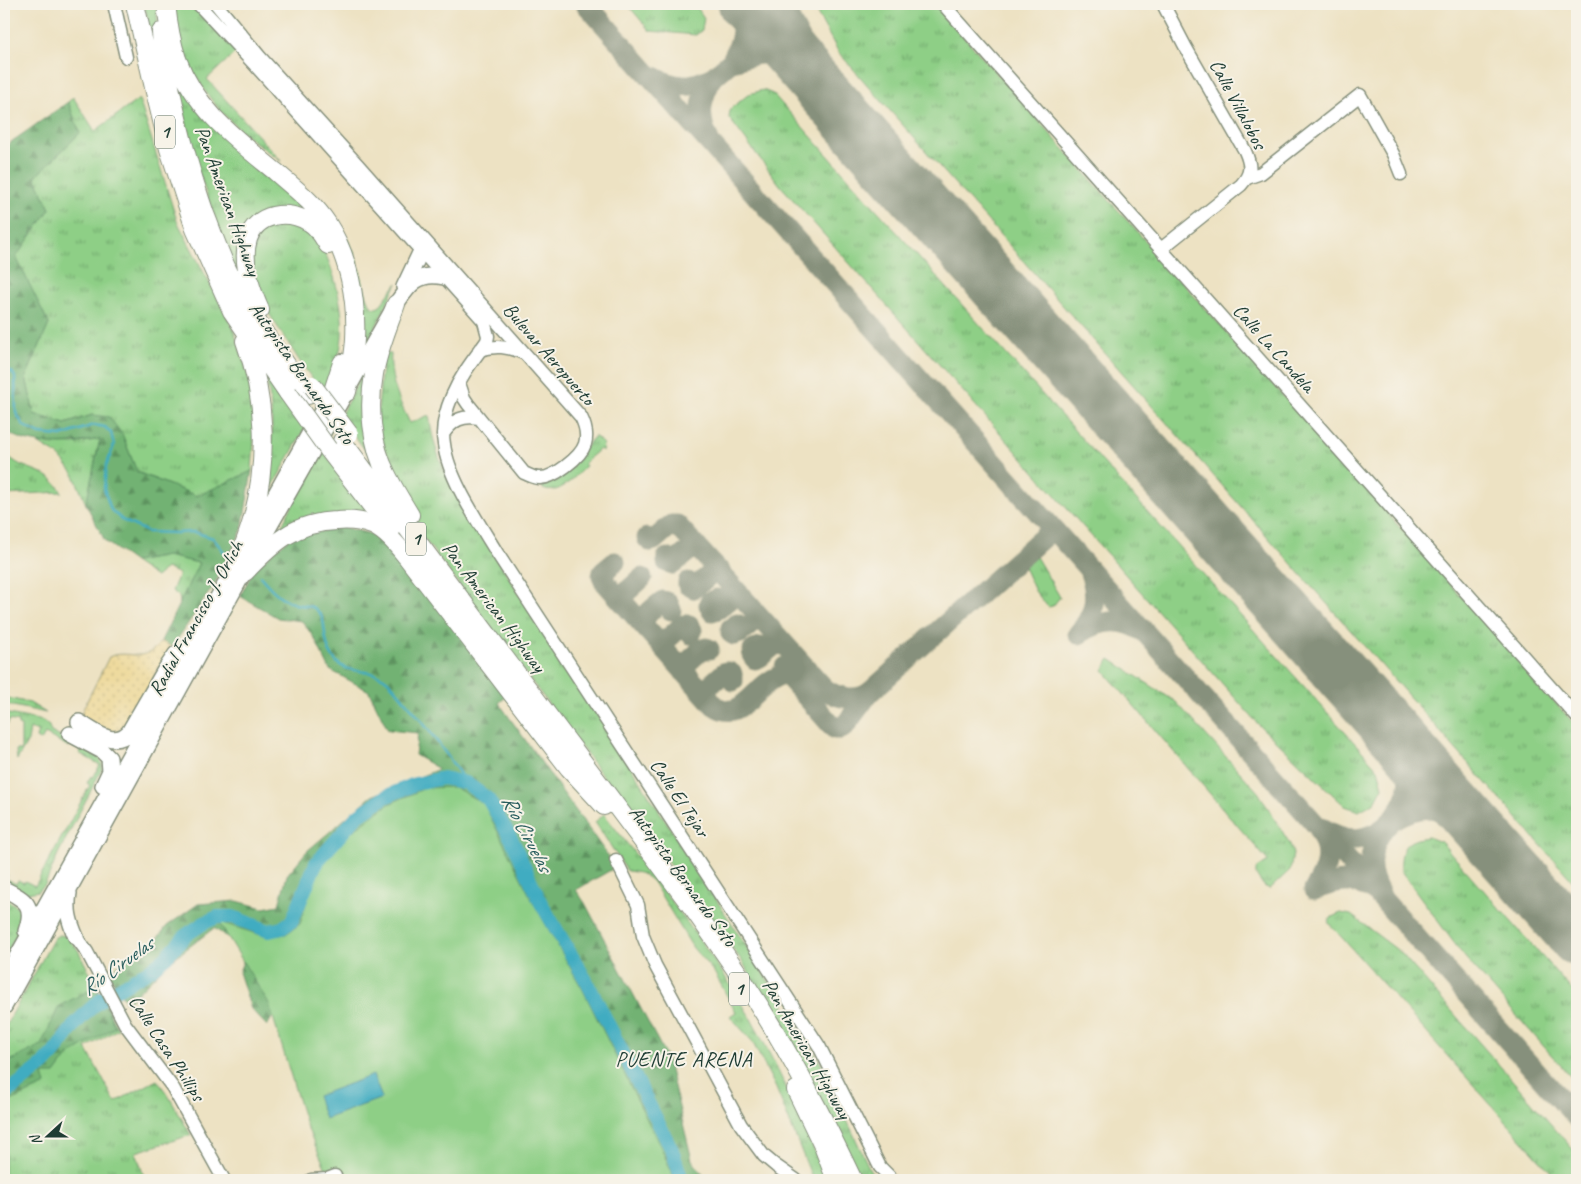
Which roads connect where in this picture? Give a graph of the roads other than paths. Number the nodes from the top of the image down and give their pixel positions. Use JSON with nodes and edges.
{"nodes":[{"id":1,"x":114,"y":4,"type":"edge"},
{"id":2,"x":135,"y":4,"type":"edge"},
{"id":3,"x":164,"y":4,"type":"edge"},
{"id":4,"x":198,"y":4,"type":"edge"},
{"id":5,"x":216,"y":4,"type":"edge"},
{"id":6,"x":943,"y":4,"type":"edge"},
{"id":7,"x":1163,"y":4,"type":"edge"},
{"id":8,"x":126,"y":58,"type":"dead end"},
{"id":9,"x":1401,"y":174,"type":"dead end"},
{"id":10,"x":1248,"y":178,"type":"junction"},
{"id":11,"x":1161,"y":249,"type":"junction"},
{"id":12,"x":421,"y":251,"type":"junction"},
{"id":13,"x":213,"y":253,"type":"junction"},
{"id":14,"x":444,"y":277,"type":"junction"},
{"id":15,"x":237,"y":304,"type":"junction"},
{"id":16,"x":396,"y":304,"type":"junction"},
{"id":17,"x":263,"y":315,"type":"junction"},
{"id":18,"x":479,"y":350,"type":"junction"},
{"id":19,"x":526,"y":354,"type":"junction"},
{"id":20,"x":459,"y":383,"type":"junction"},
{"id":21,"x":340,"y":392,"type":"junction"},
{"id":22,"x":308,"y":394,"type":"junction"},
{"id":23,"x":479,"y":418,"type":"junction"},
{"id":24,"x":443,"y":434,"type":"junction"},
{"id":25,"x":339,"y":443,"type":"junction"},
{"id":26,"x":420,"y":533,"type":"junction"},
{"id":27,"x":241,"y":568,"type":"junction"},
{"id":28,"x":227,"y":580,"type":"junction"},
{"id":29,"x":485,"y":639,"type":"junction"},
{"id":30,"x":1577,"y":717,"type":"edge"},
{"id":31,"x":612,"y":815,"type":"junction"},
{"id":32,"x":616,"y":860,"type":"dead end"},
{"id":33,"x":70,"y":888,"type":"junction"},
{"id":34,"x":4,"y":889,"type":"edge"},
{"id":35,"x":49,"y":898,"type":"junction"},
{"id":36,"x":45,"y":932,"type":"junction"},
{"id":37,"x":76,"y":937,"type":"junction"},
{"id":38,"x":16,"y":958,"type":"junction"},
{"id":39,"x":4,"y":980,"type":"edge"},
{"id":40,"x":4,"y":1007,"type":"edge"},
{"id":41,"x":335,"y":1176,"type":"dead end"},
{"id":42,"x":224,"y":1180,"type":"edge"},
{"id":43,"x":311,"y":1180,"type":"edge"},
{"id":44,"x":796,"y":1180,"type":"edge"},
{"id":45,"x":836,"y":1180,"type":"edge"},
{"id":46,"x":853,"y":1180,"type":"edge"},
{"id":47,"x":893,"y":1180,"type":"edge"}],
"edges":[{"from":1,"to":8,"type":"street"},
{"from":2,"to":13,"type":"highway","number":"1"},
{"from":3,"to":13,"type":"highway","name":"Pan American Highway","number":"1"},
{"from":3,"to":21,"type":"highway"},
{"from":4,"to":12,"type":"street","name":"Bulevar Aeropuerto"},
{"from":5,"to":19,"type":"street","name":"Bulevar Aeropuerto"},
{"from":6,"to":11,"type":"street","name":"Calle La Candela"},
{"from":7,"to":10,"type":"street","name":"Calle Villalobos"},
{"from":9,"to":10,"type":"street"},
{"from":10,"to":11,"type":"street","name":"Calle Villalobos"},
{"from":11,"to":30,"type":"street","name":"Calle La Candela"},
{"from":12,"to":14,"type":"street","name":"Bulevar Aeropuerto"},
{"from":12,"to":16,"type":"main road"},
{"from":13,"to":15,"type":"highway","name":"Autopista Bernardo Soto","number":"1"},
{"from":13,"to":17,"type":"highway","name":"Autopista Bernardo Soto","number":"1"},
{"from":13,"to":22,"type":"highway","name":"Autopista Bernardo Soto","number":"1"},
{"from":14,"to":16,"type":"main road","name":"Radial Francisco J. Orlich"},
{"from":14,"to":18,"type":"street","name":"Bulevar Aeropuerto"},
{"from":15,"to":22,"type":"highway","name":"Pan American Highway","number":"1"},
{"from":15,"to":25,"type":"highway","name":"Autopista Bernardo Soto","number":"1","bridge":true},
{"from":15,"to":27,"type":"highway"},
{"from":16,"to":21,"type":"main road","name":"Radial Francisco J. Orlich"},
{"from":16,"to":26,"type":"highway"},
{"from":17,"to":21,"type":"highway"},
{"from":17,"to":22,"type":"highway","name":"Autopista Bernardo Soto","number":"1"},
{"from":18,"to":19,"type":"street"},
{"from":18,"to":20,"type":"street","name":"Bulevar Aeropuerto"},
{"from":19,"to":23,"type":"street","name":"Bulevar Aeropuerto"},
{"from":20,"to":23,"type":"street","name":"Bulevar Aeropuerto"},
{"from":20,"to":24,"type":"street","name":"Calle El Tejar"},
{"from":21,"to":27,"type":"main road","name":"Radial Francisco J. Orlich"},
{"from":22,"to":25,"type":"highway","name":"Autopista Bernardo Soto","number":"1"},
{"from":23,"to":24,"type":"street"},
{"from":24,"to":47,"type":"street","name":"Calle El Tejar"},
{"from":25,"to":26,"type":"highway","name":"Autopista Bernardo Soto","number":"1"},
{"from":25,"to":29,"type":"highway","name":"Autopista Bernardo Soto","number":"1"},
{"from":26,"to":29,"type":"highway","number":"1"},
{"from":27,"to":28,"type":"main road","name":"Radial Francisco J. Orlich"},
{"from":27,"to":31,"type":"highway"},
{"from":27,"to":33,"type":"main road","name":"Radial Francisco J. Orlich"},
{"from":28,"to":35,"type":"main road","name":"Radial Francisco J. Orlich"},
{"from":28,"to":35,"type":"main road"},
{"from":29,"to":31,"type":"highway","name":"Autopista Bernardo Soto","number":"1"},
{"from":29,"to":46,"type":"highway","name":"Pan American Highway","number":"1"},
{"from":31,"to":45,"type":"highway","name":"Autopista Bernardo Soto","number":"1"},
{"from":32,"to":44,"type":"street"},
{"from":33,"to":36,"type":"main road","name":"Radial Francisco J. Orlich"},
{"from":33,"to":37,"type":"main road"},
{"from":34,"to":38,"type":"main road"},
{"from":35,"to":38,"type":"main road","name":"Radial Francisco J. Orlich"},
{"from":36,"to":37,"type":"main road"},
{"from":36,"to":40,"type":"main road","name":"Radial Francisco J. Orlich"},
{"from":37,"to":42,"type":"street","name":"Calle Casa Phillips"},
{"from":38,"to":39,"type":"main road","name":"Radial Francisco J. Orlich"},
{"from":41,"to":43,"type":"street"}]}
